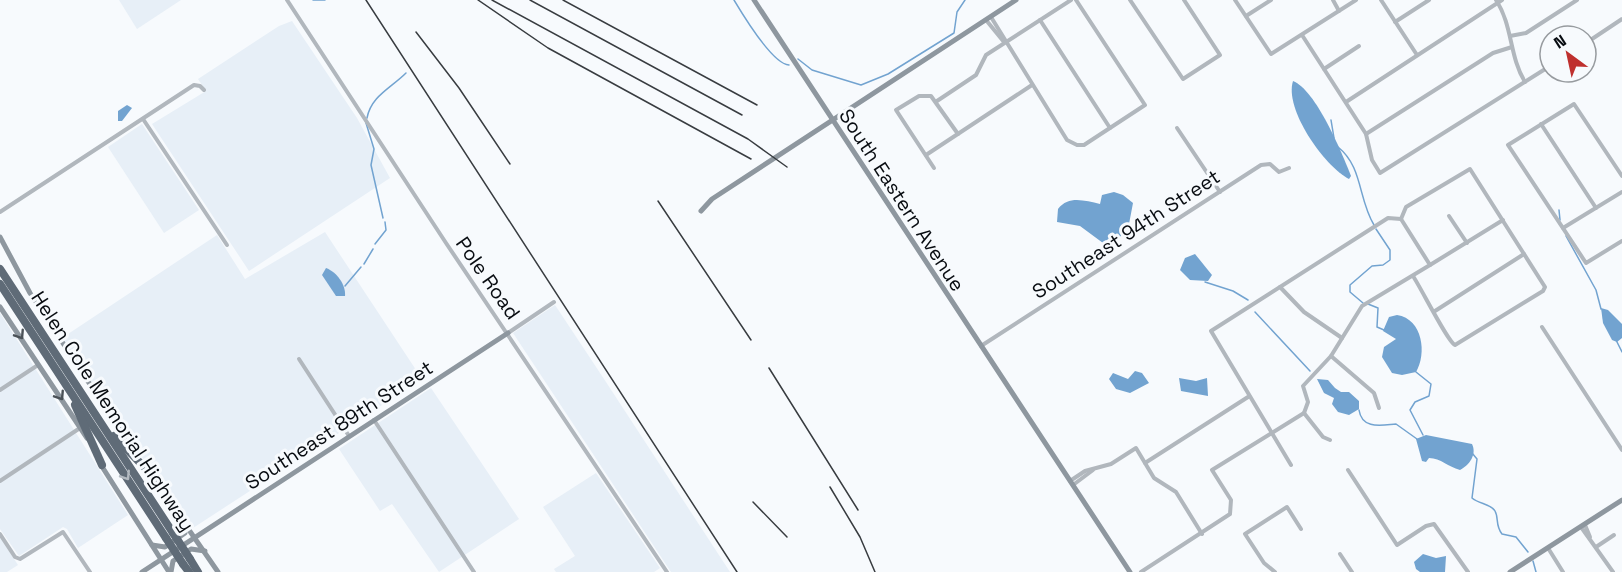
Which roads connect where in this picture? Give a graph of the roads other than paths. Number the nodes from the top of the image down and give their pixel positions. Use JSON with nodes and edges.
{"nodes":[{"id":1,"x":287,"y":0,"type":"edge"},
{"id":2,"x":754,"y":0,"type":"edge"},
{"id":3,"x":1016,"y":0,"type":"edge"},
{"id":4,"x":1071,"y":0,"type":"edge"},
{"id":5,"x":1076,"y":0,"type":"edge"},
{"id":6,"x":1130,"y":0,"type":"edge"},
{"id":7,"x":1184,"y":0,"type":"edge"},
{"id":8,"x":1235,"y":0,"type":"edge"},
{"id":9,"x":1271,"y":0,"type":"edge"},
{"id":10,"x":1333,"y":0,"type":"edge"},
{"id":11,"x":1356,"y":0,"type":"edge"},
{"id":12,"x":1381,"y":0,"type":"edge"},
{"id":13,"x":1429,"y":0,"type":"edge"},
{"id":14,"x":1577,"y":0,"type":"edge"},
{"id":15,"x":1498,"y":1,"type":"edge"},
{"id":16,"x":1340,"y":11,"type":"junction"},
{"id":17,"x":1246,"y":16,"type":"junction"},
{"id":18,"x":988,"y":18,"type":"junction"},
{"id":19,"x":1622,"y":19,"type":"edge"},
{"id":20,"x":1040,"y":20,"type":"junction"},
{"id":21,"x":1395,"y":22,"type":"junction"},
{"id":22,"x":1598,"y":34,"type":"edge"},
{"id":23,"x":1302,"y":35,"type":"junction"},
{"id":24,"x":1510,"y":36,"type":"junction"},
{"id":25,"x":1005,"y":43,"type":"junction"},
{"id":26,"x":1359,"y":46,"type":"dead end"},
{"id":27,"x":1512,"y":47,"type":"junction"},
{"id":28,"x":1417,"y":55,"type":"junction"},
{"id":29,"x":1324,"y":69,"type":"junction"},
{"id":30,"x":1538,"y":74,"type":"edge"},
{"id":31,"x":1525,"y":82,"type":"junction"},
{"id":32,"x":1032,"y":85,"type":"junction"},
{"id":33,"x":204,"y":90,"type":"dead end"},
{"id":34,"x":937,"y":101,"type":"junction"},
{"id":35,"x":1346,"y":102,"type":"junction"},
{"id":36,"x":143,"y":118,"type":"junction"},
{"id":37,"x":832,"y":121,"type":"junction"},
{"id":38,"x":1541,"y":124,"type":"junction"},
{"id":39,"x":1110,"y":128,"type":"junction"},
{"id":40,"x":1177,"y":128,"type":"dead end"},
{"id":41,"x":958,"y":134,"type":"junction"},
{"id":42,"x":1366,"y":134,"type":"junction"},
{"id":43,"x":926,"y":155,"type":"junction"},
{"id":44,"x":934,"y":168,"type":"dead end"},
{"id":45,"x":1289,"y":168,"type":"dead end"},
{"id":46,"x":1622,"y":176,"type":"edge"},
{"id":47,"x":1220,"y":192,"type":"junction"},
{"id":48,"x":1622,"y":192,"type":"edge"},
{"id":49,"x":1596,"y":208,"type":"junction"},
{"id":50,"x":701,"y":211,"type":"dead end"},
{"id":51,"x":0,"y":212,"type":"edge"},
{"id":52,"x":1449,"y":216,"type":"dead end"},
{"id":53,"x":1401,"y":219,"type":"junction"},
{"id":54,"x":1503,"y":220,"type":"junction"},
{"id":55,"x":1563,"y":228,"type":"junction"},
{"id":56,"x":0,"y":237,"type":"edge"},
{"id":57,"x":1622,"y":241,"type":"edge"},
{"id":58,"x":1467,"y":243,"type":"junction"},
{"id":59,"x":227,"y":245,"type":"dead end"},
{"id":60,"x":1524,"y":254,"type":"junction"},
{"id":61,"x":1430,"y":265,"type":"junction"},
{"id":62,"x":0,"y":269,"type":"edge"},
{"id":63,"x":1413,"y":276,"type":"junction"},
{"id":64,"x":0,"y":284,"type":"edge"},
{"id":65,"x":1280,"y":287,"type":"junction"},
{"id":66,"x":554,"y":302,"type":"dead end"},
{"id":67,"x":0,"y":307,"type":"edge"},
{"id":68,"x":1435,"y":311,"type":"junction"},
{"id":69,"x":1542,"y":327,"type":"dead end"},
{"id":70,"x":508,"y":333,"type":"junction"},
{"id":71,"x":1342,"y":338,"type":"junction"},
{"id":72,"x":981,"y":346,"type":"junction"},
{"id":73,"x":1331,"y":356,"type":"junction"},
{"id":74,"x":299,"y":359,"type":"dead end"},
{"id":75,"x":39,"y":365,"type":"junction"},
{"id":76,"x":59,"y":374,"type":"junction"},
{"id":77,"x":0,"y":390,"type":"edge"},
{"id":78,"x":1248,"y":397,"type":"junction"},
{"id":79,"x":1379,"y":408,"type":"dead end"},
{"id":80,"x":1304,"y":413,"type":"junction"},
{"id":81,"x":374,"y":420,"type":"junction"},
{"id":82,"x":101,"y":423,"type":"junction"},
{"id":83,"x":80,"y":428,"type":"junction"},
{"id":84,"x":1272,"y":433,"type":"junction"},
{"id":85,"x":349,"y":435,"type":"junction"},
{"id":86,"x":1330,"y":440,"type":"dead end"},
{"id":87,"x":1622,"y":450,"type":"edge"},
{"id":88,"x":1145,"y":463,"type":"junction"},
{"id":89,"x":102,"y":465,"type":"junction"},
{"id":90,"x":1291,"y":465,"type":"dead end"},
{"id":91,"x":1348,"y":470,"type":"dead end"},
{"id":92,"x":151,"y":474,"type":"junction"},
{"id":93,"x":0,"y":481,"type":"edge"},
{"id":94,"x":1071,"y":483,"type":"junction"},
{"id":95,"x":1622,"y":500,"type":"edge"},
{"id":96,"x":185,"y":521,"type":"junction"},
{"id":97,"x":1583,"y":526,"type":"junction"},
{"id":98,"x":1301,"y":529,"type":"dead end"},
{"id":99,"x":0,"y":534,"type":"edge"},
{"id":100,"x":1202,"y":534,"type":"junction"},
{"id":101,"x":170,"y":535,"type":"junction"},
{"id":102,"x":1614,"y":535,"type":"dead end"},
{"id":103,"x":195,"y":537,"type":"junction"},
{"id":104,"x":152,"y":546,"type":"junction"},
{"id":105,"x":1596,"y":547,"type":"junction"},
{"id":106,"x":1548,"y":548,"type":"junction"},
{"id":107,"x":205,"y":551,"type":"junction"},
{"id":108,"x":1340,"y":554,"type":"dead end"},
{"id":109,"x":161,"y":559,"type":"junction"},
{"id":110,"x":187,"y":562,"type":"junction"},
{"id":111,"x":90,"y":572,"type":"edge"},
{"id":112,"x":142,"y":572,"type":"edge"},
{"id":113,"x":170,"y":572,"type":"edge"},
{"id":114,"x":189,"y":572,"type":"edge"},
{"id":115,"x":198,"y":572,"type":"edge"},
{"id":116,"x":218,"y":572,"type":"edge"},
{"id":117,"x":474,"y":572,"type":"edge"},
{"id":118,"x":667,"y":572,"type":"edge"},
{"id":119,"x":1130,"y":572,"type":"edge"},
{"id":120,"x":1141,"y":572,"type":"edge"},
{"id":121,"x":1275,"y":572,"type":"edge"},
{"id":122,"x":1352,"y":572,"type":"edge"},
{"id":123,"x":1468,"y":572,"type":"edge"},
{"id":124,"x":1510,"y":572,"type":"edge"},
{"id":125,"x":1563,"y":572,"type":"edge"},
{"id":126,"x":1613,"y":572,"type":"edge"}],
"edges":[{"from":1,"to":70,"type":"street","name":"Pole Road"},
{"from":2,"to":37,"type":"main road","name":"South Eastern Avenue"},
{"from":3,"to":18,"type":"main road"},
{"from":4,"to":20,"type":"street"},
{"from":5,"to":39,"type":"street"},
{"from":6,"to":7,"type":"street"},
{"from":8,"to":17,"type":"street"},
{"from":9,"to":17,"type":"street"},
{"from":10,"to":16,"type":"street"},
{"from":11,"to":16,"type":"street"},
{"from":12,"to":21,"type":"street"},
{"from":13,"to":21,"type":"street"},
{"from":14,"to":24,"type":"street"},
{"from":15,"to":24,"type":"street"},
{"from":15,"to":28,"type":"street"},
{"from":16,"to":23,"type":"street"},
{"from":17,"to":23,"type":"street"},
{"from":18,"to":25,"type":"street"},
{"from":18,"to":37,"type":"main road"},
{"from":19,"to":22,"type":"street"},
{"from":20,"to":25,"type":"street"},
{"from":20,"to":39,"type":"street"},
{"from":21,"to":28,"type":"street"},
{"from":23,"to":29,"type":"street"},
{"from":24,"to":27,"type":"street"},
{"from":25,"to":32,"type":"street"},
{"from":25,"to":34,"type":"street"},
{"from":26,"to":29,"type":"street"},
{"from":27,"to":31,"type":"street"},
{"from":27,"to":42,"type":"street"},
{"from":28,"to":35,"type":"street"},
{"from":29,"to":35,"type":"street"},
{"from":30,"to":31,"type":"street"},
{"from":31,"to":42,"type":"street"},
{"from":32,"to":39,"type":"street"},
{"from":32,"to":41,"type":"street"},
{"from":33,"to":36,"type":"street"},
{"from":34,"to":41,"type":"street"},
{"from":34,"to":43,"type":"street"},
{"from":35,"to":42,"type":"street"},
{"from":36,"to":51,"type":"street"},
{"from":36,"to":59,"type":"street"},
{"from":37,"to":50,"type":"main road"},
{"from":37,"to":72,"type":"main road","name":"South Eastern Avenue"},
{"from":38,"to":46,"type":"street"},
{"from":38,"to":49,"type":"street"},
{"from":38,"to":55,"type":"street"},
{"from":40,"to":47,"type":"street"},
{"from":41,"to":43,"type":"street"},
{"from":43,"to":44,"type":"street"},
{"from":45,"to":47,"type":"street","name":"Southeast 94th Street"},
{"from":47,"to":72,"type":"street","name":"Southeast 94th Street"},
{"from":48,"to":49,"type":"street"},
{"from":49,"to":55,"type":"street"},
{"from":52,"to":58,"type":"street"},
{"from":53,"to":54,"type":"street"},
{"from":53,"to":61,"type":"street"},
{"from":53,"to":65,"type":"street"},
{"from":54,"to":58,"type":"street"},
{"from":54,"to":60,"type":"street"},
{"from":55,"to":57,"type":"street"},
{"from":56,"to":92,"type":"main road"},
{"from":58,"to":61,"type":"street"},
{"from":60,"to":68,"type":"street"},
{"from":60,"to":68,"type":"street"},
{"from":61,"to":63,"type":"street"},
{"from":62,"to":82,"type":"highway","name":"Helen Cole Memorial Highway"},
{"from":63,"to":68,"type":"street"},
{"from":63,"to":71,"type":"street"},
{"from":64,"to":76,"type":"highway","name":"Helen Cole Memorial Highway"},
{"from":65,"to":71,"type":"street"},
{"from":65,"to":78,"type":"street"},
{"from":66,"to":70,"type":"street","name":"Southeast 89th Street"},
{"from":67,"to":75,"type":"main road","one_way":true},
{"from":69,"to":87,"type":"street"},
{"from":70,"to":81,"type":"main road","name":"Southeast 89th Street"},
{"from":70,"to":118,"type":"street","name":"Pole Road"},
{"from":71,"to":73,"type":"street"},
{"from":72,"to":94,"type":"main road","name":"South Eastern Avenue"},
{"from":73,"to":79,"type":"street"},
{"from":73,"to":80,"type":"street"},
{"from":74,"to":85,"type":"street"},
{"from":75,"to":77,"type":"street"},
{"from":75,"to":83,"type":"main road","one_way":true},
{"from":76,"to":89,"type":"highway"},
{"from":76,"to":101,"type":"highway","name":"Helen Cole Memorial Highway","one_way":true},
{"from":78,"to":84,"type":"street"},
{"from":78,"to":88,"type":"street"},
{"from":80,"to":84,"type":"street"},
{"from":80,"to":86,"type":"street"},
{"from":81,"to":85,"type":"main road","name":"Southeast 89th Street"},
{"from":81,"to":117,"type":"street"},
{"from":82,"to":92,"type":"highway"},
{"from":82,"to":101,"type":"highway","name":"Helen Cole Memorial Highway"},
{"from":83,"to":89,"type":"main road"},
{"from":83,"to":93,"type":"street"},
{"from":84,"to":90,"type":"street"},
{"from":84,"to":100,"type":"street"},
{"from":85,"to":103,"type":"main road","name":"Southeast 89th Street"},
{"from":88,"to":94,"type":"street"},
{"from":88,"to":100,"type":"street"},
{"from":89,"to":104,"type":"main road"},
{"from":91,"to":123,"type":"street"},
{"from":92,"to":96,"type":"main road"},
{"from":94,"to":119,"type":"main road","name":"South Eastern Avenue"},
{"from":95,"to":97,"type":"main road"},
{"from":96,"to":103,"type":"main road"},
{"from":96,"to":104,"type":"main road"},
{"from":97,"to":105,"type":"street"},
{"from":97,"to":106,"type":"main road"},
{"from":98,"to":121,"type":"street"},
{"from":99,"to":111,"type":"street"},
{"from":100,"to":120,"type":"street"},
{"from":101,"to":110,"type":"highway","name":"Helen Cole Memorial Highway","bridge":true},
{"from":102,"to":105,"type":"street"},
{"from":103,"to":107,"type":"main road"},
{"from":103,"to":109,"type":"main road","name":"Southeast 89th Street"},
{"from":104,"to":109,"type":"main road"},
{"from":105,"to":126,"type":"street"},
{"from":106,"to":124,"type":"main road"},
{"from":106,"to":125,"type":"street"},
{"from":107,"to":113,"type":"main road"},
{"from":107,"to":116,"type":"main road"},
{"from":108,"to":122,"type":"street"},
{"from":109,"to":112,"type":"main road","name":"Southeast 89th Street"},
{"from":109,"to":113,"type":"main road"},
{"from":110,"to":114,"type":"highway","name":"Helen Cole Memorial Highway"},
{"from":110,"to":115,"type":"highway","name":"Helen Cole Memorial Highway"}]}
